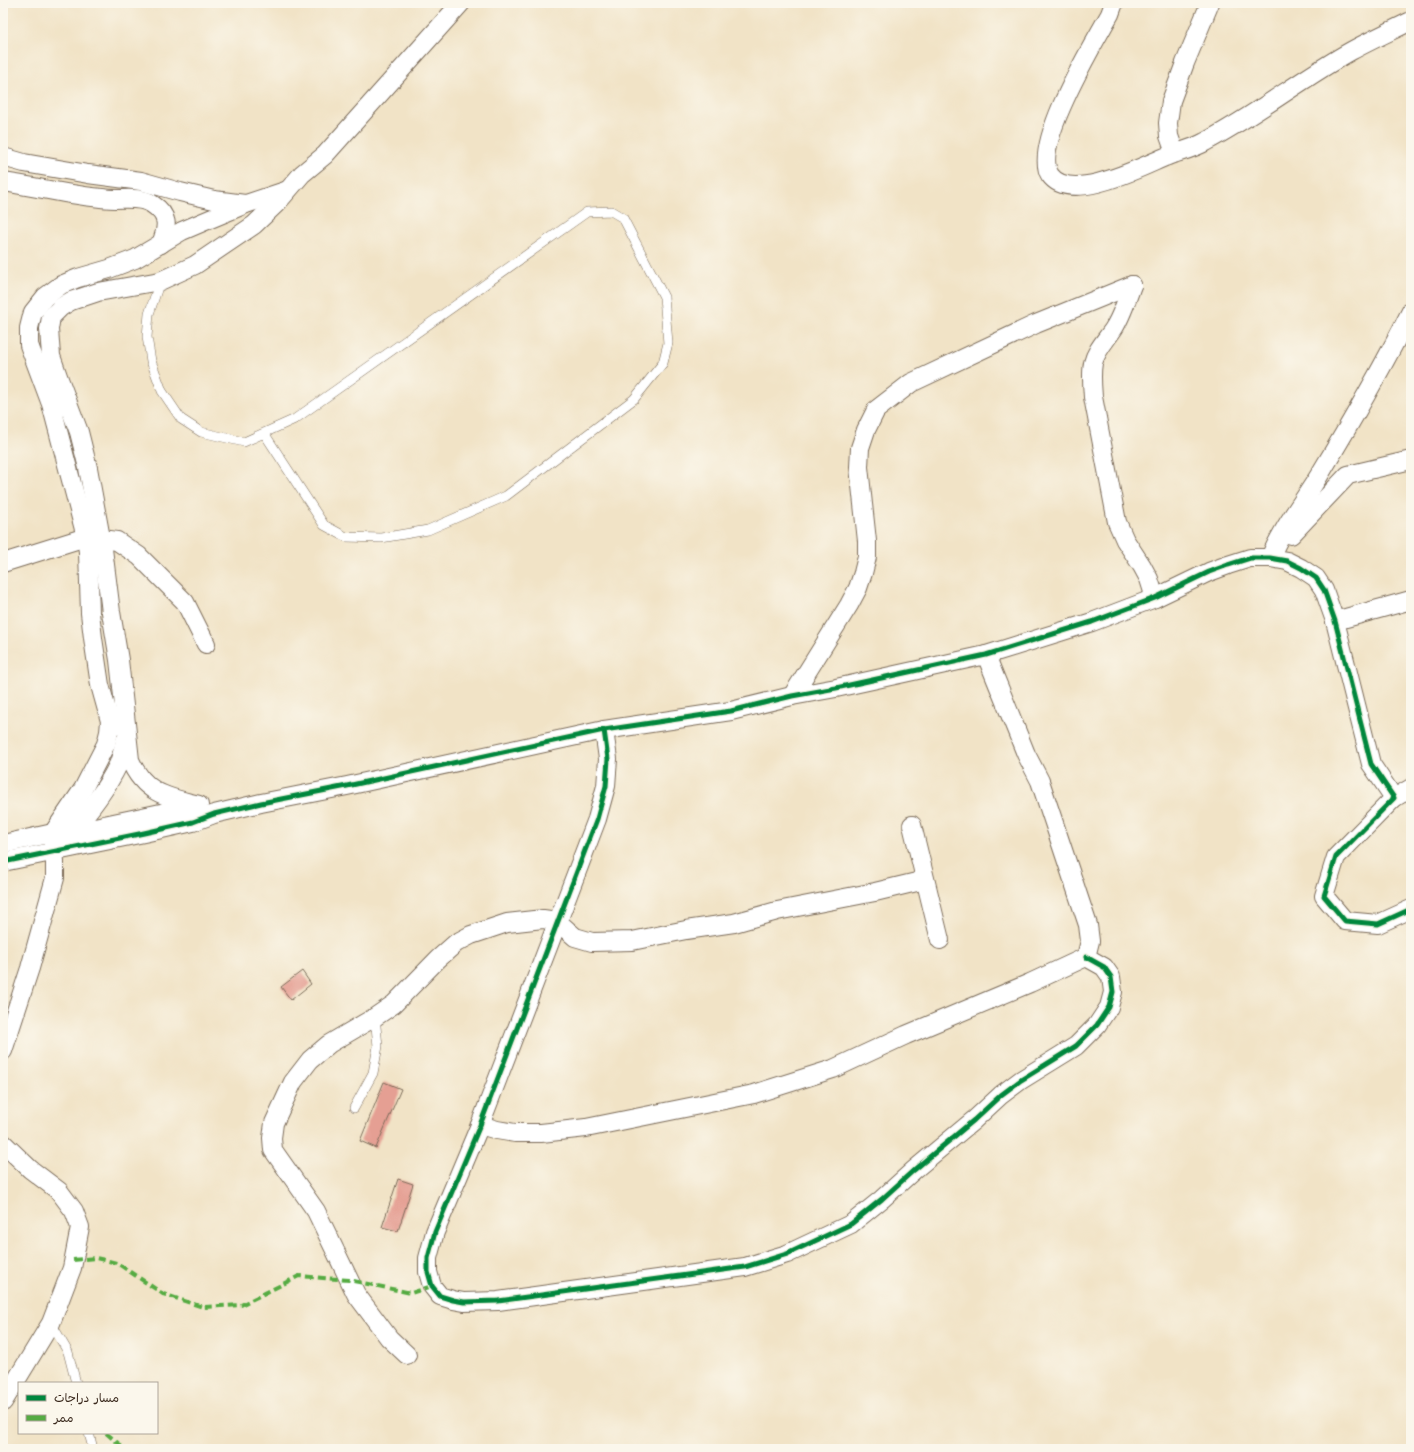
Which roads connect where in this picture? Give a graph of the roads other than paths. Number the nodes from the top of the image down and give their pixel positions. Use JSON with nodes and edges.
{"nodes":[{"id":1,"x":461,"y":3,"type":"edge"},
{"id":2,"x":1114,"y":3,"type":"edge"},
{"id":3,"x":1210,"y":3,"type":"edge"},
{"id":4,"x":1411,"y":22,"type":"edge"},
{"id":5,"x":1175,"y":153,"type":"junction"},
{"id":6,"x":3,"y":158,"type":"edge"},
{"id":7,"x":3,"y":182,"type":"edge"},
{"id":8,"x":289,"y":190,"type":"junction"},
{"id":9,"x":246,"y":204,"type":"junction"},
{"id":10,"x":161,"y":244,"type":"junction"},
{"id":11,"x":160,"y":281,"type":"junction"},
{"id":12,"x":1411,"y":311,"type":"edge"},
{"id":13,"x":264,"y":433,"type":"junction"},
{"id":14,"x":1411,"y":460,"type":"edge"},
{"id":15,"x":93,"y":538,"type":"junction"},
{"id":16,"x":1270,"y":558,"type":"junction"},
{"id":17,"x":3,"y":563,"type":"edge"},
{"id":18,"x":1155,"y":598,"type":"junction"},
{"id":19,"x":1411,"y":600,"type":"edge"},
{"id":20,"x":1335,"y":621,"type":"junction"},
{"id":21,"x":206,"y":644,"type":"dead end"},
{"id":22,"x":986,"y":655,"type":"junction"},
{"id":23,"x":792,"y":696,"type":"junction"},
{"id":24,"x":604,"y":730,"type":"junction"},
{"id":25,"x":126,"y":738,"type":"junction"},
{"id":26,"x":1411,"y":788,"type":"edge"},
{"id":27,"x":1394,"y":798,"type":"junction"},
{"id":28,"x":261,"y":803,"type":"junction"},
{"id":29,"x":198,"y":805,"type":"junction"},
{"id":30,"x":912,"y":825,"type":"dead end"},
{"id":31,"x":62,"y":832,"type":"junction"},
{"id":32,"x":3,"y":844,"type":"edge"},
{"id":33,"x":53,"y":852,"type":"junction"},
{"id":34,"x":3,"y":862,"type":"edge"},
{"id":35,"x":925,"y":880,"type":"junction"},
{"id":36,"x":1411,"y":909,"type":"edge"},
{"id":37,"x":557,"y":921,"type":"junction"},
{"id":38,"x":940,"y":940,"type":"dead end"},
{"id":39,"x":1086,"y":957,"type":"junction"},
{"id":40,"x":375,"y":1017,"type":"junction"},
{"id":41,"x":3,"y":1051,"type":"edge"},
{"id":42,"x":354,"y":1108,"type":"dead end"},
{"id":43,"x":480,"y":1125,"type":"junction"},
{"id":44,"x":3,"y":1143,"type":"edge"},
{"id":45,"x":51,"y":1323,"type":"junction"},
{"id":46,"x":408,"y":1355,"type":"dead end"},
{"id":47,"x":76,"y":1382,"type":"edge"},
{"id":48,"x":3,"y":1402,"type":"edge"},
{"id":49,"x":89,"y":1434,"type":"edge"},
{"id":50,"x":93,"y":1449,"type":"edge"}],
"edges":[{"from":1,"to":8,"type":"street"},
{"from":2,"to":5,"type":"street"},
{"from":3,"to":5,"type":"street"},
{"from":4,"to":5,"type":"street"},
{"from":6,"to":9,"type":"street"},
{"from":7,"to":10,"type":"street"},
{"from":8,"to":9,"type":"street"},
{"from":8,"to":11,"type":"street"},
{"from":9,"to":10,"type":"street"},
{"from":10,"to":15,"type":"street"},
{"from":11,"to":13,"type":"lane"},
{"from":11,"to":15,"type":"street"},
{"from":12,"to":16,"type":"street"},
{"from":13,"to":13,"type":"lane"},
{"from":14,"to":16,"type":"street"},
{"from":15,"to":17,"type":"street"},
{"from":15,"to":21,"type":"street"},
{"from":15,"to":25,"type":"street"},
{"from":15,"to":31,"type":"street"},
{"from":16,"to":18,"type":"street"},
{"from":16,"to":20,"type":"street"},
{"from":18,"to":22,"type":"street"},
{"from":18,"to":23,"type":"street"},
{"from":19,"to":20,"type":"street"},
{"from":20,"to":27,"type":"street"},
{"from":22,"to":23,"type":"street"},
{"from":22,"to":39,"type":"street"},
{"from":23,"to":24,"type":"street"},
{"from":24,"to":28,"type":"street"},
{"from":24,"to":37,"type":"street"},
{"from":25,"to":29,"type":"street"},
{"from":25,"to":31,"type":"street"},
{"from":26,"to":27,"type":"street"},
{"from":27,"to":36,"type":"street"},
{"from":28,"to":29,"type":"street"},
{"from":28,"to":33,"type":"street"},
{"from":29,"to":31,"type":"street"},
{"from":30,"to":35,"type":"street"},
{"from":31,"to":32,"type":"street"},
{"from":31,"to":33,"type":"street"},
{"from":33,"to":34,"type":"street"},
{"from":33,"to":41,"type":"street"},
{"from":35,"to":37,"type":"street"},
{"from":35,"to":38,"type":"street"},
{"from":37,"to":40,"type":"street"},
{"from":37,"to":43,"type":"street"},
{"from":39,"to":43,"type":"street"},
{"from":39,"to":43,"type":"street"},
{"from":40,"to":42,"type":"lane"},
{"from":40,"to":46,"type":"street"},
{"from":44,"to":45,"type":"street"},
{"from":45,"to":47,"type":"lane"},
{"from":45,"to":48,"type":"street"},
{"from":49,"to":50,"type":"lane"}]}
